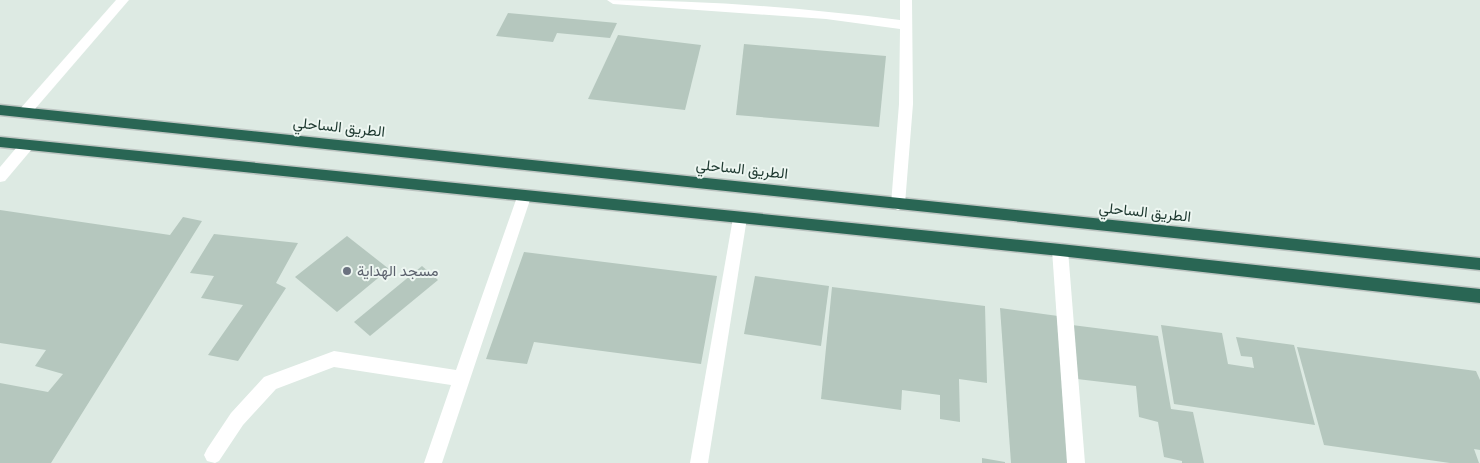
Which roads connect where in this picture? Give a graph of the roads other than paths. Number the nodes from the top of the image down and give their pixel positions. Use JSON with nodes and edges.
{"nodes":[{"id":1,"x":123,"y":0,"type":"edge"},
{"id":2,"x":612,"y":0,"type":"edge"},
{"id":3,"x":906,"y":0,"type":"edge"},
{"id":4,"x":904,"y":25,"type":"junction"},
{"id":5,"x":0,"y":110,"type":"edge"},
{"id":6,"x":24,"y":113,"type":"junction"},
{"id":7,"x":0,"y":142,"type":"edge"},
{"id":8,"x":27,"y":146,"type":"junction"},
{"id":9,"x":0,"y":177,"type":"edge"},
{"id":10,"x":524,"y":197,"type":"junction"},
{"id":11,"x":898,"y":204,"type":"junction"},
{"id":12,"x":740,"y":218,"type":"junction"},
{"id":13,"x":1060,"y":250,"type":"junction"},
{"id":14,"x":1480,"y":264,"type":"edge"},
{"id":15,"x":1480,"y":296,"type":"edge"},
{"id":16,"x":462,"y":379,"type":"junction"},
{"id":17,"x":213,"y":455,"type":"dead end"},
{"id":18,"x":433,"y":463,"type":"edge"},
{"id":19,"x":699,"y":463,"type":"edge"},
{"id":20,"x":1076,"y":463,"type":"edge"}],
"edges":[{"from":1,"to":6,"type":"street"},
{"from":2,"to":4,"type":"street"},
{"from":3,"to":4,"type":"street"},
{"from":4,"to":11,"type":"street"},
{"from":5,"to":6,"type":"highway","name":"الطريق الساحلي"},
{"from":6,"to":11,"type":"highway","name":"الطريق الساحلي"},
{"from":7,"to":8,"type":"highway"},
{"from":8,"to":9,"type":"street"},
{"from":8,"to":10,"type":"highway"},
{"from":10,"to":12,"type":"highway"},
{"from":10,"to":16,"type":"street"},
{"from":11,"to":14,"type":"highway","name":"الطريق الساحلي"},
{"from":12,"to":13,"type":"highway"},
{"from":12,"to":19,"type":"street"},
{"from":13,"to":15,"type":"highway"},
{"from":13,"to":20,"type":"street"},
{"from":16,"to":17,"type":"street"},
{"from":16,"to":18,"type":"street"}]}
